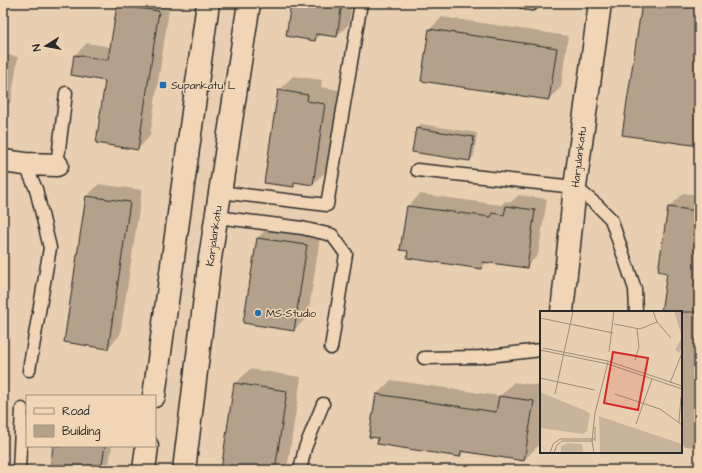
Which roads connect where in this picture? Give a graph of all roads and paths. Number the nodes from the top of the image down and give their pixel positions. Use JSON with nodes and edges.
{"nodes":[{"id":1,"x":208,"y":3,"type":"edge"},
{"id":2,"x":249,"y":3,"type":"edge"},
{"id":3,"x":361,"y":3,"type":"edge"},
{"id":4,"x":600,"y":3,"type":"edge"},
{"id":5,"x":66,"y":93,"type":"dead end"},
{"id":6,"x":3,"y":162,"type":"edge"},
{"id":7,"x":25,"y":164,"type":"junction"},
{"id":8,"x":57,"y":165,"type":"joint"},
{"id":9,"x":417,"y":170,"type":"dead end"},
{"id":10,"x":575,"y":187,"type":"junction"},
{"id":11,"x":220,"y":192,"type":"junction"},
{"id":12,"x":216,"y":217,"type":"junction"},
{"id":13,"x":562,"y":311,"type":"edge"},
{"id":14,"x":636,"y":311,"type":"edge"},
{"id":15,"x":330,"y":348,"type":"dead end"},
{"id":16,"x":540,"y":350,"type":"edge"},
{"id":17,"x":424,"y":358,"type":"dead end"},
{"id":18,"x":29,"y":370,"type":"dead end"},
{"id":19,"x":154,"y":395,"type":"edge"},
{"id":20,"x":323,"y":404,"type":"dead end"},
{"id":21,"x":22,"y":409,"type":"dead end"},
{"id":22,"x":147,"y":447,"type":"edge"},
{"id":23,"x":19,"y":470,"type":"edge"},
{"id":24,"x":144,"y":470,"type":"edge"},
{"id":25,"x":184,"y":470,"type":"edge"},
{"id":26,"x":300,"y":470,"type":"edge"}],
"edges":[{"from":1,"to":19,"type":"main road"},
{"from":2,"to":11,"type":"main road","name":"Karjalankatu"},
{"from":3,"to":11,"type":"lane"},
{"from":4,"to":10,"type":"main road","name":"Harjulankatu"},
{"from":5,"to":8,"type":"lane"},
{"from":6,"to":7,"type":"main road"},
{"from":7,"to":8,"type":"main road"},
{"from":7,"to":18,"type":"lane"},
{"from":9,"to":10,"type":"lane"},
{"from":10,"to":13,"type":"main road","name":"Harjulankatu"},
{"from":10,"to":14,"type":"lane"},
{"from":11,"to":12,"type":"main road","name":"Karjalankatu"},
{"from":12,"to":15,"type":"lane"},
{"from":12,"to":25,"type":"main road","name":"Karjalankatu"},
{"from":16,"to":17,"type":"lane"},
{"from":20,"to":26,"type":"lane"},
{"from":21,"to":23,"type":"lane"},
{"from":22,"to":24,"type":"main road"}]}
